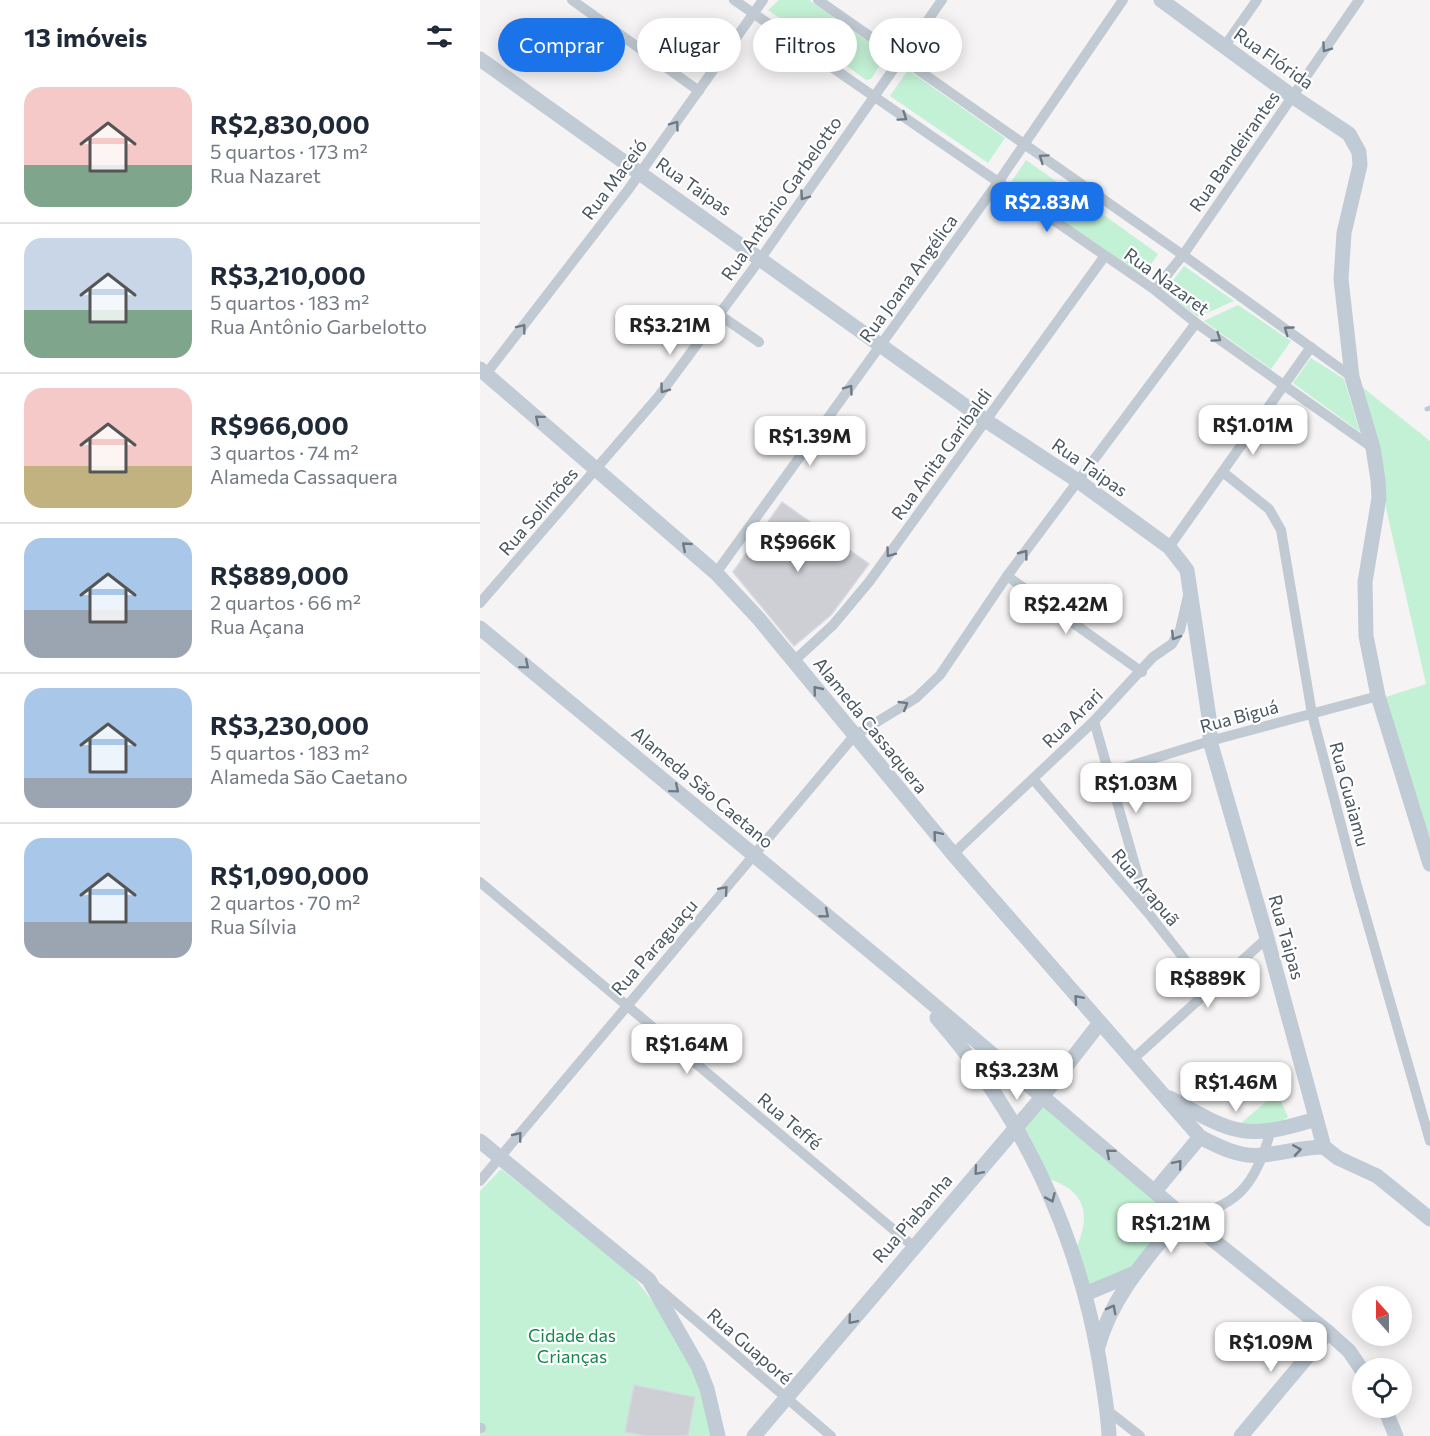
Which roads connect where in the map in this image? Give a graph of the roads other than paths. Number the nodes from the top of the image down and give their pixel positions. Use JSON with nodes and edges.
{"nodes":[{"id":1,"x":572,"y":0,"type":"edge"},
{"id":2,"x":734,"y":0,"type":"edge"},
{"id":3,"x":763,"y":0,"type":"edge"},
{"id":4,"x":818,"y":0,"type":"edge"},
{"id":5,"x":942,"y":0,"type":"edge"},
{"id":6,"x":1123,"y":0,"type":"edge"},
{"id":7,"x":1161,"y":0,"type":"edge"},
{"id":8,"x":1257,"y":0,"type":"edge"},
{"id":9,"x":1359,"y":0,"type":"edge"},
{"id":10,"x":753,"y":14,"type":"junction"},
{"id":11,"x":929,"y":18,"type":"edge"},
{"id":12,"x":869,"y":36,"type":"edge"},
{"id":13,"x":1224,"y":47,"type":"junction"},
{"id":14,"x":480,"y":59,"type":"edge"},
{"id":15,"x":890,"y":72,"type":"edge"},
{"id":16,"x":920,"y":72,"type":"edge"},
{"id":17,"x":699,"y":91,"type":"junction"},
{"id":18,"x":873,"y":96,"type":"junction"},
{"id":19,"x":1292,"y":96,"type":"junction"},
{"id":20,"x":1023,"y":144,"type":"junction"},
{"id":21,"x":641,"y":173,"type":"junction"},
{"id":22,"x":999,"y":181,"type":"junction"},
{"id":23,"x":1183,"y":255,"type":"junction"},
{"id":24,"x":1104,"y":256,"type":"junction"},
{"id":25,"x":761,"y":258,"type":"junction"},
{"id":26,"x":1155,"y":290,"type":"junction"},
{"id":27,"x":718,"y":314,"type":"junction"},
{"id":28,"x":1196,"y":323,"type":"junction"},
{"id":29,"x":759,"y":342,"type":"dead end"},
{"id":30,"x":880,"y":345,"type":"junction"},
{"id":31,"x":1311,"y":347,"type":"junction"},
{"id":32,"x":483,"y":371,"type":"edge"},
{"id":33,"x":1352,"y":377,"type":"junction"},
{"id":34,"x":1286,"y":385,"type":"junction"},
{"id":35,"x":985,"y":420,"type":"junction"},
{"id":36,"x":1372,"y":448,"type":"junction"},
{"id":37,"x":598,"y":468,"type":"junction"},
{"id":38,"x":1224,"y":473,"type":"junction"},
{"id":39,"x":1078,"y":482,"type":"junction"},
{"id":40,"x":1169,"y":547,"type":"junction"},
{"id":41,"x":716,"y":573,"type":"junction"},
{"id":42,"x":1007,"y":576,"type":"junction"},
{"id":43,"x":1189,"y":590,"type":"junction"},
{"id":44,"x":480,"y":603,"type":"edge"},
{"id":45,"x":480,"y":627,"type":"edge"},
{"id":46,"x":794,"y":661,"type":"junction"},
{"id":47,"x":1142,"y":672,"type":"junction"},
{"id":48,"x":1378,"y":696,"type":"junction"},
{"id":49,"x":1312,"y":714,"type":"junction"},
{"id":50,"x":1094,"y":722,"type":"junction"},
{"id":51,"x":854,"y":736,"type":"junction"},
{"id":52,"x":1210,"y":741,"type":"junction"},
{"id":53,"x":1110,"y":772,"type":"junction"},
{"id":54,"x":1033,"y":779,"type":"junction"},
{"id":55,"x":953,"y":854,"type":"junction"},
{"id":56,"x":754,"y":855,"type":"junction"},
{"id":57,"x":1430,"y":864,"type":"edge"},
{"id":58,"x":480,"y":882,"type":"edge"},
{"id":59,"x":1149,"y":914,"type":"junction"},
{"id":60,"x":1267,"y":938,"type":"junction"},
{"id":61,"x":901,"y":977,"type":"junction"},
{"id":62,"x":1208,"y":989,"type":"junction"},
{"id":63,"x":626,"y":1005,"type":"junction"},
{"id":64,"x":1099,"y":1024,"type":"junction"},
{"id":65,"x":1132,"y":1060,"type":"junction"},
{"id":66,"x":1160,"y":1093,"type":"junction"},
{"id":67,"x":1043,"y":1096,"type":"junction"},
{"id":68,"x":1316,"y":1119,"type":"junction"},
{"id":69,"x":1016,"y":1127,"type":"junction"},
{"id":70,"x":1270,"y":1133,"type":"junction"},
{"id":71,"x":1200,"y":1137,"type":"junction"},
{"id":72,"x":480,"y":1141,"type":"edge"},
{"id":73,"x":1430,"y":1141,"type":"edge"},
{"id":74,"x":1324,"y":1147,"type":"junction"},
{"id":75,"x":1261,"y":1156,"type":"junction"},
{"id":76,"x":501,"y":1158,"type":"junction"},
{"id":77,"x":480,"y":1180,"type":"edge"},
{"id":78,"x":1155,"y":1191,"type":"junction"},
{"id":79,"x":1182,"y":1215,"type":"junction"},
{"id":80,"x":1430,"y":1219,"type":"edge"},
{"id":81,"x":913,"y":1246,"type":"junction"},
{"id":82,"x":1135,"y":1273,"type":"junction"},
{"id":83,"x":649,"y":1280,"type":"junction"},
{"id":84,"x":1085,"y":1294,"type":"junction"},
{"id":85,"x":1328,"y":1332,"type":"junction"},
{"id":86,"x":1097,"y":1350,"type":"junction"},
{"id":87,"x":1354,"y":1358,"type":"edge"},
{"id":88,"x":785,"y":1399,"type":"junction"},
{"id":89,"x":1108,"y":1411,"type":"junction"},
{"id":90,"x":1389,"y":1418,"type":"edge"},
{"id":91,"x":718,"y":1436,"type":"edge"},
{"id":92,"x":753,"y":1436,"type":"edge"},
{"id":93,"x":831,"y":1436,"type":"edge"},
{"id":94,"x":1109,"y":1436,"type":"edge"},
{"id":95,"x":1140,"y":1436,"type":"edge"},
{"id":96,"x":1241,"y":1436,"type":"edge"},
{"id":97,"x":1396,"y":1436,"type":"edge"}],
"edges":[{"from":1,"to":17,"type":"street"},
{"from":2,"to":10,"type":"street","name":"Rua Nazaret"},
{"from":3,"to":10,"type":"street","name":"Rua Maceió"},
{"from":4,"to":12,"type":"street","name":"Rua Nazaret"},
{"from":5,"to":11,"type":"street","name":"Rua Antônio Garbelotto"},
{"from":6,"to":20,"type":"street","name":"Rua Joana Angélica"},
{"from":7,"to":13,"type":"street","name":"Rua Flórida"},
{"from":8,"to":13,"type":"street"},
{"from":9,"to":19,"type":"street","name":"Rua Bandeirantes","one_way":true},
{"from":10,"to":17,"type":"street","name":"Rua Maceió"},
{"from":10,"to":18,"type":"street","name":"Rua Nazaret"},
{"from":13,"to":19,"type":"street","name":"Rua Flórida"},
{"from":14,"to":21,"type":"street","name":"Rua Taipas"},
{"from":15,"to":18,"type":"street","name":"Rua Antônio Garbelotto"},
{"from":16,"to":20,"type":"street","name":"Rua Nazaret"},
{"from":21,"to":17,"type":"street","name":"Rua Maceió","one_way":true},
{"from":18,"to":22,"type":"street","name":"Rua Nazaret","one_way":true},
{"from":18,"to":25,"type":"street","name":"Rua Antônio Garbelotto","one_way":true},
{"from":19,"to":23,"type":"street","name":"Rua Bandeirantes"},
{"from":19,"to":33,"type":"street","name":"Rua Flórida"},
{"from":20,"to":22,"type":"street","name":"Rua Joana Angélica"},
{"from":23,"to":20,"type":"street","name":"Rua Nazaret","one_way":true},
{"from":21,"to":25,"type":"street","name":"Rua Taipas"},
{"from":32,"to":21,"type":"street","name":"Rua Maceió","one_way":true},
{"from":22,"to":24,"type":"street","name":"Rua Nazaret"},
{"from":22,"to":30,"type":"street","name":"Rua Joana Angélica"},
{"from":23,"to":26,"type":"street","name":"Rua Bandeirantes"},
{"from":31,"to":23,"type":"street","name":"Rua Nazaret","one_way":true},
{"from":24,"to":26,"type":"street","name":"Rua Nazaret"},
{"from":24,"to":35,"type":"street","name":"Rua Anita Garibaldi"},
{"from":25,"to":27,"type":"street","name":"Rua Antônio Garbelotto"},
{"from":25,"to":30,"type":"street","name":"Rua Taipas"},
{"from":26,"to":28,"type":"street","name":"Rua Nazaret"},
{"from":27,"to":29,"type":"street"},
{"from":27,"to":37,"type":"street","name":"Rua Antônio Garbelotto","one_way":true},
{"from":28,"to":34,"type":"street","name":"Rua Nazaret","one_way":true},
{"from":28,"to":39,"type":"street","name":"Rua Paraguaçu"},
{"from":30,"to":35,"type":"street","name":"Rua Taipas"},
{"from":41,"to":30,"type":"street","name":"Rua Joana Angélica","one_way":true},
{"from":31,"to":33,"type":"street","name":"Rua Nazaret"},
{"from":31,"to":34,"type":"street"},
{"from":37,"to":32,"type":"street","name":"Alameda Cassaquera","one_way":true},
{"from":33,"to":36,"type":"street"},
{"from":34,"to":36,"type":"street","name":"Rua Nazaret"},
{"from":34,"to":38,"type":"street"},
{"from":35,"to":39,"type":"street","name":"Rua Taipas"},
{"from":35,"to":46,"type":"street","name":"Rua Anita Garibaldi","one_way":true},
{"from":36,"to":48,"type":"street"},
{"from":41,"to":37,"type":"street","name":"Alameda Cassaquera","one_way":true},
{"from":37,"to":44,"type":"street","name":"Rua Solimões"},
{"from":38,"to":40,"type":"street"},
{"from":38,"to":49,"type":"street","name":"Rua Guaiamu"},
{"from":39,"to":40,"type":"street","name":"Rua Taipas"},
{"from":42,"to":39,"type":"street","name":"Rua Paraguaçu","one_way":true},
{"from":40,"to":43,"type":"street","name":"Rua Taipas"},
{"from":41,"to":46,"type":"street","name":"Alameda Cassaquera"},
{"from":42,"to":47,"type":"street"},
{"from":51,"to":42,"type":"street","name":"Rua Paraguaçu","one_way":true},
{"from":43,"to":47,"type":"street","name":"Rua Arari","one_way":true},
{"from":43,"to":52,"type":"street","name":"Rua Taipas"},
{"from":45,"to":56,"type":"street","name":"Alameda São Caetano","one_way":true},
{"from":51,"to":46,"type":"street","name":"Alameda Cassaquera","one_way":true},
{"from":47,"to":50,"type":"street","name":"Rua Arari"},
{"from":48,"to":49,"type":"street","name":"Rua Biguá"},
{"from":48,"to":57,"type":"street"},
{"from":49,"to":52,"type":"street","name":"Rua Biguá"},
{"from":49,"to":73,"type":"street","name":"Rua Guaiamu"},
{"from":50,"to":53,"type":"street"},
{"from":50,"to":54,"type":"street","name":"Rua Arari"},
{"from":55,"to":51,"type":"street","name":"Alameda Cassaquera","one_way":true},
{"from":51,"to":56,"type":"street","name":"Rua Paraguaçu"},
{"from":52,"to":53,"type":"street","name":"Rua Biguá"},
{"from":52,"to":60,"type":"street","name":"Rua Taipas"},
{"from":53,"to":59,"type":"street"},
{"from":54,"to":55,"type":"street","name":"Rua Arari"},
{"from":54,"to":59,"type":"street","name":"Rua Arapuã"},
{"from":64,"to":55,"type":"street","name":"Alameda Cassaquera","one_way":true},
{"from":56,"to":61,"type":"street","name":"Alameda São Caetano","one_way":true},
{"from":63,"to":56,"type":"street","name":"Rua Paraguaçu","one_way":true},
{"from":58,"to":63,"type":"street","name":"Rua Teffé"},
{"from":59,"to":62,"type":"street","name":"Rua Arapuã"},
{"from":60,"to":62,"type":"street"},
{"from":60,"to":68,"type":"street","name":"Rua Taipas"},
{"from":61,"to":67,"type":"street","name":"Alameda São Caetano"},
{"from":61,"to":69,"type":"street","name":"Alameda São Caetano"},
{"from":62,"to":65,"type":"street"},
{"from":76,"to":63,"type":"street","name":"Rua Paraguaçu","one_way":true},
{"from":63,"to":81,"type":"street","name":"Rua Teffé"},
{"from":64,"to":65,"type":"street","name":"Alameda Cassaquera"},
{"from":64,"to":67,"type":"street","name":"Rua Piabanha"},
{"from":65,"to":66,"type":"street","name":"Alameda Cassaquera"},
{"from":66,"to":70,"type":"street"},
{"from":66,"to":71,"type":"street","name":"Alameda Cassaquera"},
{"from":67,"to":69,"type":"street","name":"Rua Piabanha"},
{"from":78,"to":67,"type":"street","name":"Alameda São Caetano","one_way":true},
{"from":68,"to":70,"type":"street"},
{"from":68,"to":74,"type":"street","name":"Rua Taipas"},
{"from":69,"to":81,"type":"street","name":"Rua Piabanha","one_way":true},
{"from":69,"to":84,"type":"street","name":"Alameda São Caetano","one_way":true},
{"from":70,"to":75,"type":"street"},
{"from":71,"to":75,"type":"street"},
{"from":78,"to":71,"type":"street","one_way":true},
{"from":72,"to":76,"type":"street"},
{"from":75,"to":74,"type":"street","one_way":true},
{"from":74,"to":80,"type":"street"},
{"from":75,"to":79,"type":"street"},
{"from":76,"to":77,"type":"street","name":"Rua Paraguaçu"},
{"from":76,"to":83,"type":"street"},
{"from":78,"to":79,"type":"street","name":"Alameda São Caetano"},
{"from":79,"to":82,"type":"street"},
{"from":79,"to":85,"type":"street","name":"Alameda São Caetano"},
{"from":81,"to":88,"type":"street","name":"Rua Piabanha","one_way":true},
{"from":82,"to":84,"type":"street"},
{"from":86,"to":82,"type":"street","one_way":true},
{"from":83,"to":88,"type":"street","name":"Rua Guaporé"},
{"from":83,"to":91,"type":"street"},
{"from":84,"to":86,"type":"street","name":"Alameda São Caetano"},
{"from":85,"to":87,"type":"street","name":"Alameda São Caetano"},
{"from":85,"to":96,"type":"street"},
{"from":86,"to":89,"type":"street","name":"Alameda São Caetano"},
{"from":88,"to":92,"type":"street","name":"Rua Piabanha"},
{"from":88,"to":93,"type":"street","name":"Rua Guaporé"},
{"from":89,"to":94,"type":"street","name":"Alameda São Caetano"},
{"from":89,"to":95,"type":"street"},
{"from":90,"to":97,"type":"street"}]}
